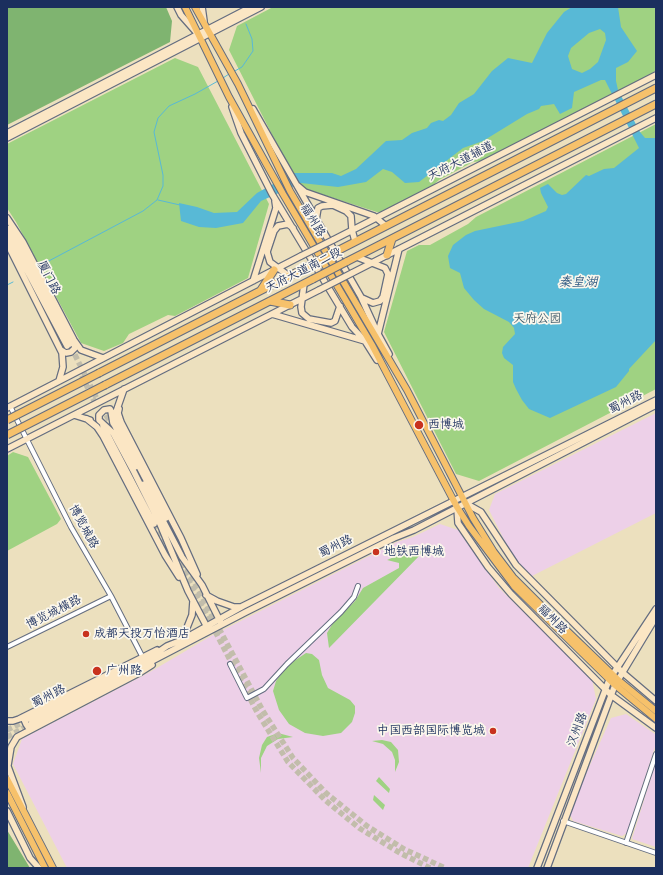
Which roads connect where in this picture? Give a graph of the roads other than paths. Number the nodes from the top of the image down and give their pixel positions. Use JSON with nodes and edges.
{"nodes":[{"id":1,"x":177,"y":7,"type":"edge"},
{"id":2,"x":185,"y":7,"type":"edge"},
{"id":3,"x":195,"y":7,"type":"edge"},
{"id":4,"x":202,"y":7,"type":"edge"},
{"id":5,"x":261,"y":7,"type":"edge"},
{"id":6,"x":251,"y":9,"type":"edge"},
{"id":7,"x":234,"y":19,"type":"junction"},
{"id":8,"x":204,"y":23,"type":"junction"},
{"id":9,"x":210,"y":34,"type":"junction"},
{"id":10,"x":200,"y":37,"type":"junction"},
{"id":11,"x":656,"y":75,"type":"edge"},
{"id":12,"x":656,"y":88,"type":"edge"},
{"id":13,"x":241,"y":91,"type":"junction"},
{"id":14,"x":229,"y":98,"type":"junction"},
{"id":15,"x":656,"y":104,"type":"edge"},
{"id":16,"x":656,"y":118,"type":"edge"},
{"id":17,"x":7,"y":133,"type":"edge"},
{"id":18,"x":7,"y":138,"type":"edge"},
{"id":19,"x":293,"y":181,"type":"junction"},
{"id":20,"x":272,"y":194,"type":"junction"},
{"id":21,"x":377,"y":217,"type":"junction"},
{"id":22,"x":7,"y":218,"type":"edge"},
{"id":23,"x":7,"y":222,"type":"edge"},
{"id":24,"x":316,"y":222,"type":"junction"},
{"id":25,"x":386,"y":226,"type":"junction"},
{"id":26,"x":352,"y":230,"type":"junction"},
{"id":27,"x":296,"y":231,"type":"junction"},
{"id":28,"x":7,"y":232,"type":"edge"},
{"id":29,"x":392,"y":239,"type":"junction"},
{"id":30,"x":355,"y":242,"type":"junction"},
{"id":31,"x":7,"y":243,"type":"edge"},
{"id":32,"x":399,"y":249,"type":"junction"},
{"id":33,"x":387,"y":255,"type":"junction"},
{"id":34,"x":357,"y":257,"type":"junction"},
{"id":35,"x":372,"y":263,"type":"junction"},
{"id":36,"x":277,"y":268,"type":"junction"},
{"id":37,"x":290,"y":276,"type":"junction"},
{"id":38,"x":253,"y":281,"type":"junction"},
{"id":39,"x":304,"y":284,"type":"junction"},
{"id":40,"x":260,"y":291,"type":"junction"},
{"id":41,"x":361,"y":297,"type":"junction"},
{"id":42,"x":302,"y":299,"type":"junction"},
{"id":43,"x":270,"y":301,"type":"junction"},
{"id":44,"x":290,"y":305,"type":"junction"},
{"id":45,"x":340,"y":306,"type":"junction"},
{"id":46,"x":272,"y":314,"type":"junction"},
{"id":47,"x":378,"y":334,"type":"junction"},
{"id":48,"x":365,"y":341,"type":"junction"},
{"id":49,"x":70,"y":344,"type":"junction"},
{"id":50,"x":61,"y":350,"type":"junction"},
{"id":51,"x":103,"y":358,"type":"junction"},
{"id":52,"x":59,"y":381,"type":"junction"},
{"id":53,"x":124,"y":389,"type":"junction"},
{"id":54,"x":395,"y":390,"type":"junction"},
{"id":55,"x":407,"y":390,"type":"junction"},
{"id":56,"x":656,"y":400,"type":"edge"},
{"id":57,"x":120,"y":402,"type":"junction"},
{"id":58,"x":656,"y":405,"type":"edge"},
{"id":59,"x":8,"y":407,"type":"edge"},
{"id":60,"x":116,"y":412,"type":"junction"},
{"id":61,"x":74,"y":415,"type":"junction"},
{"id":62,"x":7,"y":419,"type":"edge"},
{"id":63,"x":87,"y":419,"type":"junction"},
{"id":64,"x":101,"y":423,"type":"junction"},
{"id":65,"x":115,"y":426,"type":"junction"},
{"id":66,"x":7,"y":436,"type":"edge"},
{"id":67,"x":27,"y":438,"type":"junction"},
{"id":68,"x":7,"y":449,"type":"edge"},
{"id":69,"x":462,"y":497,"type":"junction"},
{"id":70,"x":454,"y":501,"type":"junction"},
{"id":71,"x":466,"y":503,"type":"junction"},
{"id":72,"x":457,"y":507,"type":"junction"},
{"id":73,"x":166,"y":518,"type":"tunnel mouth"},
{"id":74,"x":154,"y":524,"type":"tunnel mouth"},
{"id":75,"x":202,"y":585,"type":"junction"},
{"id":76,"x":358,"y":586,"type":"dead end"},
{"id":77,"x":188,"y":591,"type":"junction"},
{"id":78,"x":206,"y":594,"type":"junction"},
{"id":79,"x":111,"y":596,"type":"junction"},
{"id":80,"x":193,"y":601,"type":"junction"},
{"id":81,"x":243,"y":606,"type":"junction"},
{"id":82,"x":656,"y":610,"type":"edge"},
{"id":83,"x":656,"y":617,"type":"edge"},
{"id":84,"x":221,"y":622,"type":"junction"},
{"id":85,"x":208,"y":629,"type":"junction"},
{"id":86,"x":182,"y":640,"type":"junction"},
{"id":87,"x":167,"y":646,"type":"junction"},
{"id":88,"x":7,"y":647,"type":"edge"},
{"id":89,"x":142,"y":656,"type":"junction"},
{"id":90,"x":230,"y":664,"type":"dead end"},
{"id":91,"x":616,"y":666,"type":"junction"},
{"id":92,"x":622,"y":672,"type":"junction"},
{"id":93,"x":610,"y":677,"type":"junction"},
{"id":94,"x":616,"y":682,"type":"junction"},
{"id":95,"x":605,"y":689,"type":"junction"},
{"id":96,"x":611,"y":695,"type":"junction"},
{"id":97,"x":656,"y":701,"type":"edge"},
{"id":98,"x":656,"y":711,"type":"edge"},
{"id":99,"x":656,"y":719,"type":"edge"},
{"id":100,"x":7,"y":721,"type":"edge"},
{"id":101,"x":28,"y":722,"type":"junction"},
{"id":102,"x":656,"y":728,"type":"edge"},
{"id":103,"x":656,"y":754,"type":"edge"},
{"id":104,"x":7,"y":764,"type":"edge"},
{"id":105,"x":7,"y":779,"type":"edge"},
{"id":106,"x":7,"y":793,"type":"edge"},
{"id":107,"x":7,"y":811,"type":"edge"},
{"id":108,"x":26,"y":816,"type":"junction"},
{"id":109,"x":563,"y":821,"type":"junction"},
{"id":110,"x":626,"y":843,"type":"junction"},
{"id":111,"x":656,"y":853,"type":"edge"},
{"id":112,"x":39,"y":868,"type":"edge"},
{"id":113,"x":45,"y":868,"type":"edge"},
{"id":114,"x":53,"y":868,"type":"edge"},
{"id":115,"x":537,"y":868,"type":"edge"},
{"id":116,"x":546,"y":868,"type":"edge"}],
"edges":[{"from":1,"to":10,"type":"main road"},
{"from":2,"to":10,"type":"main road","name":"福州路"},
{"from":3,"to":8,"type":"main road","name":"福州路"},
{"from":4,"to":8,"type":"main road"},
{"from":5,"to":6,"type":"main road"},
{"from":6,"to":7,"type":"main road"},
{"from":7,"to":9,"type":"main road"},
{"from":7,"to":10,"type":"main road"},
{"from":8,"to":9,"type":"main road","name":"福州路"},
{"from":9,"to":10,"type":"main road"},
{"from":9,"to":13,"type":"main road","name":"福州路"},
{"from":10,"to":14,"type":"main road","name":"福州路"},
{"from":10,"to":17,"type":"main road"},
{"from":10,"to":18,"type":"main road"},
{"from":11,"to":21,"type":"main road","name":"天府大道辅道"},
{"from":12,"to":25,"type":"highway","name":"天府大道南二段"},
{"from":13,"to":19,"type":"main road"},
{"from":13,"to":55,"type":"main road","name":"福州路"},
{"from":14,"to":20,"type":"main road"},
{"from":14,"to":54,"type":"main road","name":"福州路"},
{"from":15,"to":29,"type":"highway","name":"天府大道南二段"},
{"from":16,"to":32,"type":"main road"},
{"from":19,"to":21,"type":"main road"},
{"from":19,"to":24,"type":"main road"},
{"from":20,"to":27,"type":"main road"},
{"from":20,"to":38,"type":"main road"},
{"from":21,"to":25,"type":"main road"},
{"from":21,"to":26,"type":"main road","name":"天府大道辅道"},
{"from":22,"to":49,"type":"main road"},
{"from":23,"to":49,"type":"main road","name":"厦门路"},
{"from":24,"to":26,"type":"main road"},
{"from":24,"to":41,"type":"main road"},
{"from":25,"to":30,"type":"highway","name":"天府大道南二段"},
{"from":26,"to":30,"type":"main road"},
{"from":26,"to":36,"type":"main road","name":"天府大道辅道","bridge":true},
{"from":27,"to":36,"type":"main road"},
{"from":27,"to":45,"type":"main road"},
{"from":28,"to":49,"type":"main road","name":"厦门路"},
{"from":29,"to":33,"type":"highway"},
{"from":29,"to":34,"type":"highway","name":"天府大道南二段"},
{"from":30,"to":37,"type":"highway","name":"天府大道南二段","bridge":true},
{"from":31,"to":50,"type":"main road"},
{"from":32,"to":33,"type":"main road"},
{"from":32,"to":47,"type":"main road"},
{"from":33,"to":35,"type":"main road"},
{"from":34,"to":35,"type":"main road"},
{"from":34,"to":39,"type":"highway","name":"天府大道南二段","bridge":true},
{"from":35,"to":41,"type":"main road"},
{"from":35,"to":42,"type":"main road","bridge":true},
{"from":36,"to":37,"type":"main road"},
{"from":36,"to":38,"type":"main road","name":"天府大道辅道"},
{"from":36,"to":40,"type":"highway"},
{"from":37,"to":40,"type":"highway","name":"天府大道南二段"},
{"from":38,"to":51,"type":"main road","name":"天府大道辅道"},
{"from":39,"to":42,"type":"main road"},
{"from":39,"to":43,"type":"highway","name":"天府大道南二段"},
{"from":40,"to":62,"type":"highway","name":"天府大道南二段","bridge":true},
{"from":41,"to":47,"type":"main road"},
{"from":42,"to":44,"type":"main road"},
{"from":42,"to":45,"type":"main road"},
{"from":43,"to":44,"type":"highway"},
{"from":43,"to":66,"type":"highway","name":"天府大道南二段","bridge":true},
{"from":44,"to":46,"type":"main road"},
{"from":45,"to":48,"type":"main road"},
{"from":46,"to":48,"type":"main road"},
{"from":46,"to":53,"type":"main road"},
{"from":47,"to":55,"type":"main road"},
{"from":48,"to":54,"type":"main road"},
{"from":49,"to":50,"type":"main road"},
{"from":49,"to":51,"type":"main road"},
{"from":50,"to":52,"type":"main road"},
{"from":51,"to":52,"type":"main road","name":"天府大道辅道"},
{"from":52,"to":59,"type":"main road","name":"天府大道辅道"},
{"from":53,"to":57,"type":"main road"},
{"from":53,"to":61,"type":"main road"},
{"from":54,"to":70,"type":"main road","name":"福州路"},
{"from":55,"to":69,"type":"main road","name":"福州路"},
{"from":56,"to":69,"type":"main road","name":"蜀州路"},
{"from":57,"to":60,"type":"main road"},
{"from":57,"to":75,"type":"main road"},
{"from":58,"to":71,"type":"main road","name":"蜀州路"},
{"from":59,"to":67,"type":"street","name":"博览城路"},
{"from":60,"to":65,"type":"main road"},
{"from":60,"to":73,"type":"main road"},
{"from":61,"to":63,"type":"main road"},
{"from":61,"to":67,"type":"main road"},
{"from":63,"to":64,"type":"main road"},
{"from":63,"to":77,"type":"main road"},
{"from":64,"to":65,"type":"main road"},
{"from":64,"to":74,"type":"main road"},
{"from":64,"to":77,"type":"main road"},
{"from":65,"to":75,"type":"main road"},
{"from":67,"to":68,"type":"main road"},
{"from":67,"to":79,"type":"street","name":"博览城路"},
{"from":69,"to":70,"type":"main road","name":"蜀州路"},
{"from":69,"to":71,"type":"main road","name":"福州路"},
{"from":70,"to":72,"type":"main road","name":"福州路"},
{"from":70,"to":81,"type":"main road","name":"蜀州路"},
{"from":71,"to":72,"type":"main road","name":"蜀州路"},
{"from":71,"to":91,"type":"main road","name":"福州路"},
{"from":71,"to":93,"type":"main road","name":"福州路"},
{"from":72,"to":84,"type":"main road","name":"蜀州路"},
{"from":72,"to":93,"type":"main road","name":"福州路"},
{"from":72,"to":95,"type":"main road","name":"福州路"},
{"from":75,"to":78,"type":"main road"},
{"from":76,"to":90,"type":"street"},
{"from":77,"to":80,"type":"main road"},
{"from":78,"to":81,"type":"main road"},
{"from":78,"to":84,"type":"main road"},
{"from":79,"to":88,"type":"street","name":"博览城横路"},
{"from":79,"to":89,"type":"street","name":"博览城路"},
{"from":80,"to":85,"type":"main road"},
{"from":80,"to":86,"type":"main road"},
{"from":81,"to":84,"type":"main road","name":"蜀州路"},
{"from":82,"to":91,"type":"main road","name":"汉州路"},
{"from":83,"to":92,"type":"main road","name":"汉州路"},
{"from":84,"to":85,"type":"main road","name":"蜀州路"},
{"from":85,"to":86,"type":"main road","name":"蜀州路"},
{"from":85,"to":101,"type":"main road","name":"蜀州路"},
{"from":86,"to":87,"type":"main road","name":"蜀州路"},
{"from":87,"to":89,"type":"main road"},
{"from":87,"to":101,"type":"main road","name":"蜀州路"},
{"from":89,"to":101,"type":"main road"},
{"from":91,"to":92,"type":"main road","name":"福州路"},
{"from":91,"to":93,"type":"main road","name":"汉州路"},
{"from":92,"to":94,"type":"main road","name":"汉州路"},
{"from":92,"to":97,"type":"main road","name":"福州路"},
{"from":93,"to":94,"type":"main road","name":"福州路"},
{"from":93,"to":95,"type":"main road","name":"汉州路"},
{"from":94,"to":96,"type":"main road","name":"汉州路"},
{"from":94,"to":98,"type":"main road","name":"福州路"},
{"from":94,"to":99,"type":"main road","name":"福州路"},
{"from":95,"to":96,"type":"main road","name":"福州路"},
{"from":95,"to":115,"type":"main road","name":"汉州路"},
{"from":96,"to":102,"type":"main road","name":"福州路"},
{"from":96,"to":109,"type":"main road","name":"汉州路"},
{"from":100,"to":101,"type":"main road"},
{"from":101,"to":104,"type":"main road"},
{"from":103,"to":110,"type":"street"},
{"from":104,"to":108,"type":"main road"},
{"from":105,"to":108,"type":"main road"},
{"from":106,"to":113,"type":"main road"},
{"from":107,"to":112,"type":"main road"},
{"from":108,"to":114,"type":"main road"},
{"from":109,"to":110,"type":"street"},
{"from":109,"to":116,"type":"main road","name":"汉州路"},
{"from":110,"to":111,"type":"street"}]}
